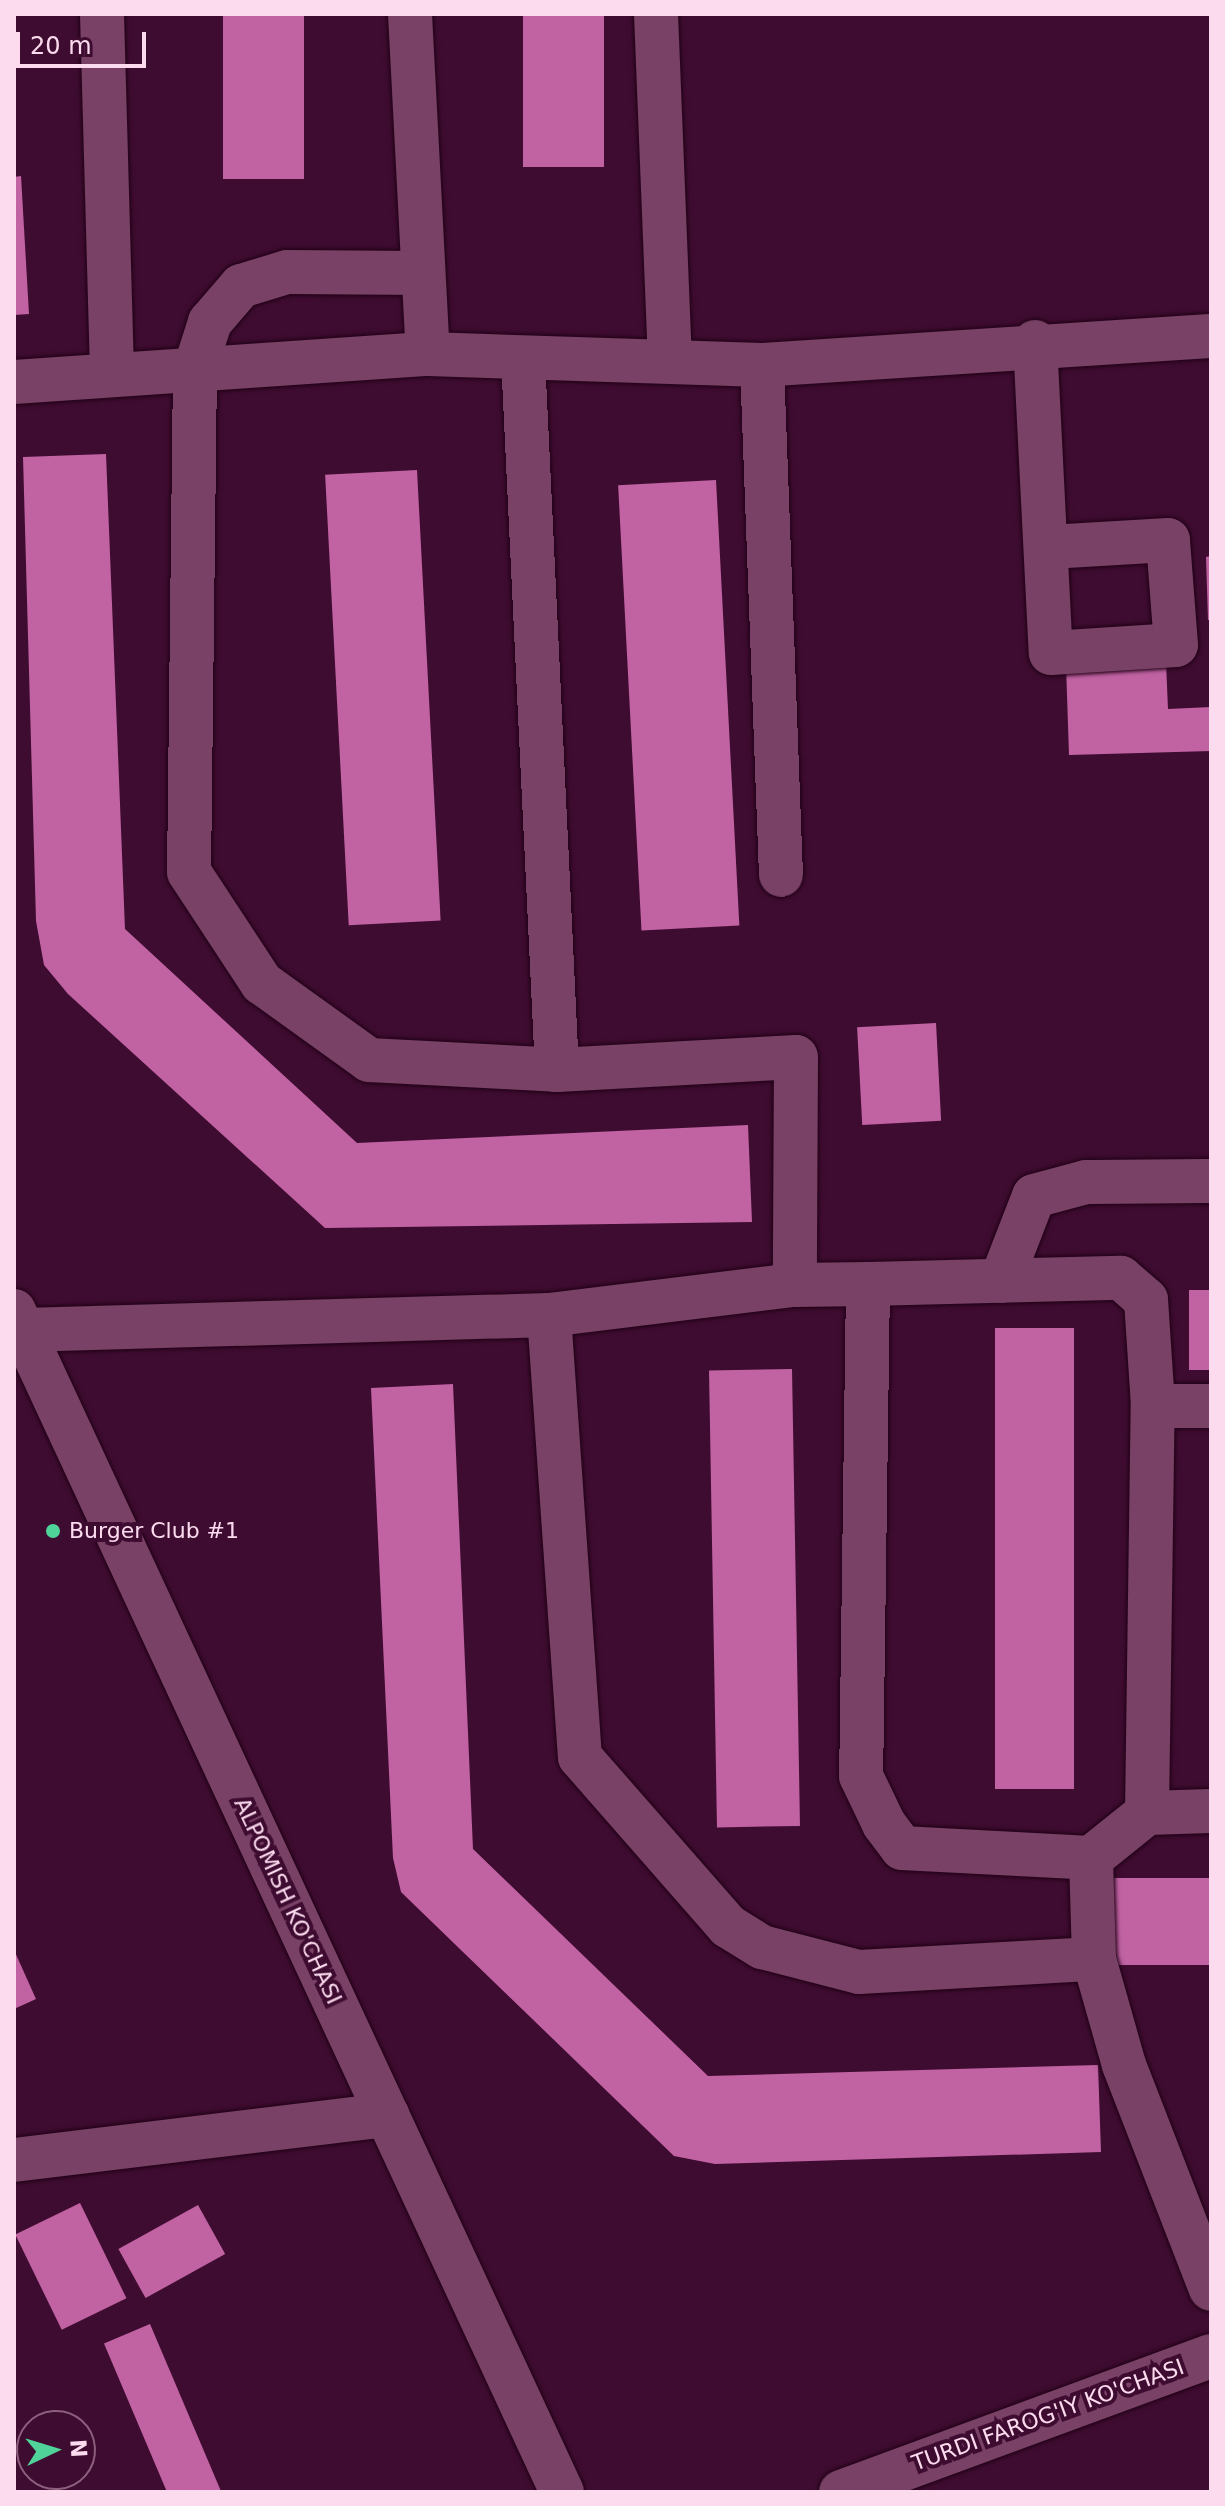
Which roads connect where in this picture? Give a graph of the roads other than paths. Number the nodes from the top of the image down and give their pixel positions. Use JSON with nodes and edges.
{"nodes":[{"id":1,"x":102,"y":14,"type":"edge"},
{"id":2,"x":410,"y":14,"type":"edge"},
{"id":3,"x":656,"y":14,"type":"edge"},
{"id":4,"x":423,"y":273,"type":"junction"},
{"id":5,"x":1211,"y":336,"type":"edge"},
{"id":6,"x":1035,"y":342,"type":"junction"},
{"id":7,"x":428,"y":354,"type":"junction"},
{"id":8,"x":523,"y":358,"type":"junction"},
{"id":9,"x":670,"y":360,"type":"junction"},
{"id":10,"x":762,"y":365,"type":"junction"},
{"id":11,"x":195,"y":369,"type":"junction"},
{"id":12,"x":112,"y":371,"type":"junction"},
{"id":13,"x":14,"y":382,"type":"edge"},
{"id":14,"x":1049,"y":547,"type":"dead end"},
{"id":15,"x":781,"y":875,"type":"dead end"},
{"id":16,"x":557,"y":1070,"type":"junction"},
{"id":17,"x":1211,"y":1181,"type":"edge"},
{"id":18,"x":1001,"y":1281,"type":"junction"},
{"id":19,"x":868,"y":1284,"type":"junction"},
{"id":20,"x":795,"y":1285,"type":"junction"},
{"id":21,"x":549,"y":1315,"type":"junction"},
{"id":22,"x":19,"y":1320,"type":"edge"},
{"id":23,"x":1153,"y":1406,"type":"junction"},
{"id":24,"x":1211,"y":1406,"type":"edge"},
{"id":25,"x":1211,"y":1811,"type":"edge"},
{"id":26,"x":1147,"y":1813,"type":"junction"},
{"id":27,"x":1091,"y":1858,"type":"junction"},
{"id":28,"x":1094,"y":1959,"type":"junction"},
{"id":29,"x":387,"y":2115,"type":"junction"},
{"id":30,"x":14,"y":2160,"type":"edge"},
{"id":31,"x":1211,"y":2289,"type":"edge"},
{"id":32,"x":1207,"y":2368,"type":"edge"},
{"id":33,"x":905,"y":2481,"type":"edge"},
{"id":34,"x":562,"y":2492,"type":"edge"},
{"id":35,"x":841,"y":2492,"type":"edge"}],
"edges":[{"from":1,"to":12,"type":"street"},
{"from":2,"to":4,"type":"street"},
{"from":3,"to":9,"type":"street"},
{"from":4,"to":7,"type":"street"},
{"from":4,"to":11,"type":"street"},
{"from":5,"to":6,"type":"street"},
{"from":6,"to":10,"type":"street"},
{"from":6,"to":14,"type":"street"},
{"from":7,"to":8,"type":"street"},
{"from":7,"to":11,"type":"street"},
{"from":8,"to":9,"type":"street"},
{"from":8,"to":16,"type":"street"},
{"from":9,"to":10,"type":"street"},
{"from":10,"to":15,"type":"street"},
{"from":11,"to":12,"type":"street"},
{"from":11,"to":16,"type":"street"},
{"from":12,"to":13,"type":"street"},
{"from":16,"to":20,"type":"street"},
{"from":17,"to":18,"type":"street"},
{"from":18,"to":19,"type":"street"},
{"from":18,"to":23,"type":"street"},
{"from":19,"to":20,"type":"street"},
{"from":19,"to":27,"type":"street"},
{"from":20,"to":21,"type":"street"},
{"from":21,"to":22,"type":"street"},
{"from":21,"to":28,"type":"street"},
{"from":22,"to":29,"type":"street","name":"ALPOMISH KO'CHASI"},
{"from":23,"to":24,"type":"street"},
{"from":23,"to":26,"type":"street"},
{"from":25,"to":26,"type":"street"},
{"from":26,"to":27,"type":"street"},
{"from":27,"to":28,"type":"street"},
{"from":28,"to":31,"type":"street"},
{"from":29,"to":30,"type":"street"},
{"from":29,"to":34,"type":"street","name":"ALPOMISH KO'CHASI"},
{"from":32,"to":33,"type":"street","name":"TURDI FAROG'IY KO'CHASI"},
{"from":33,"to":35,"type":"street","name":"TURDI FAROG'IY KO'CHASI"}]}
